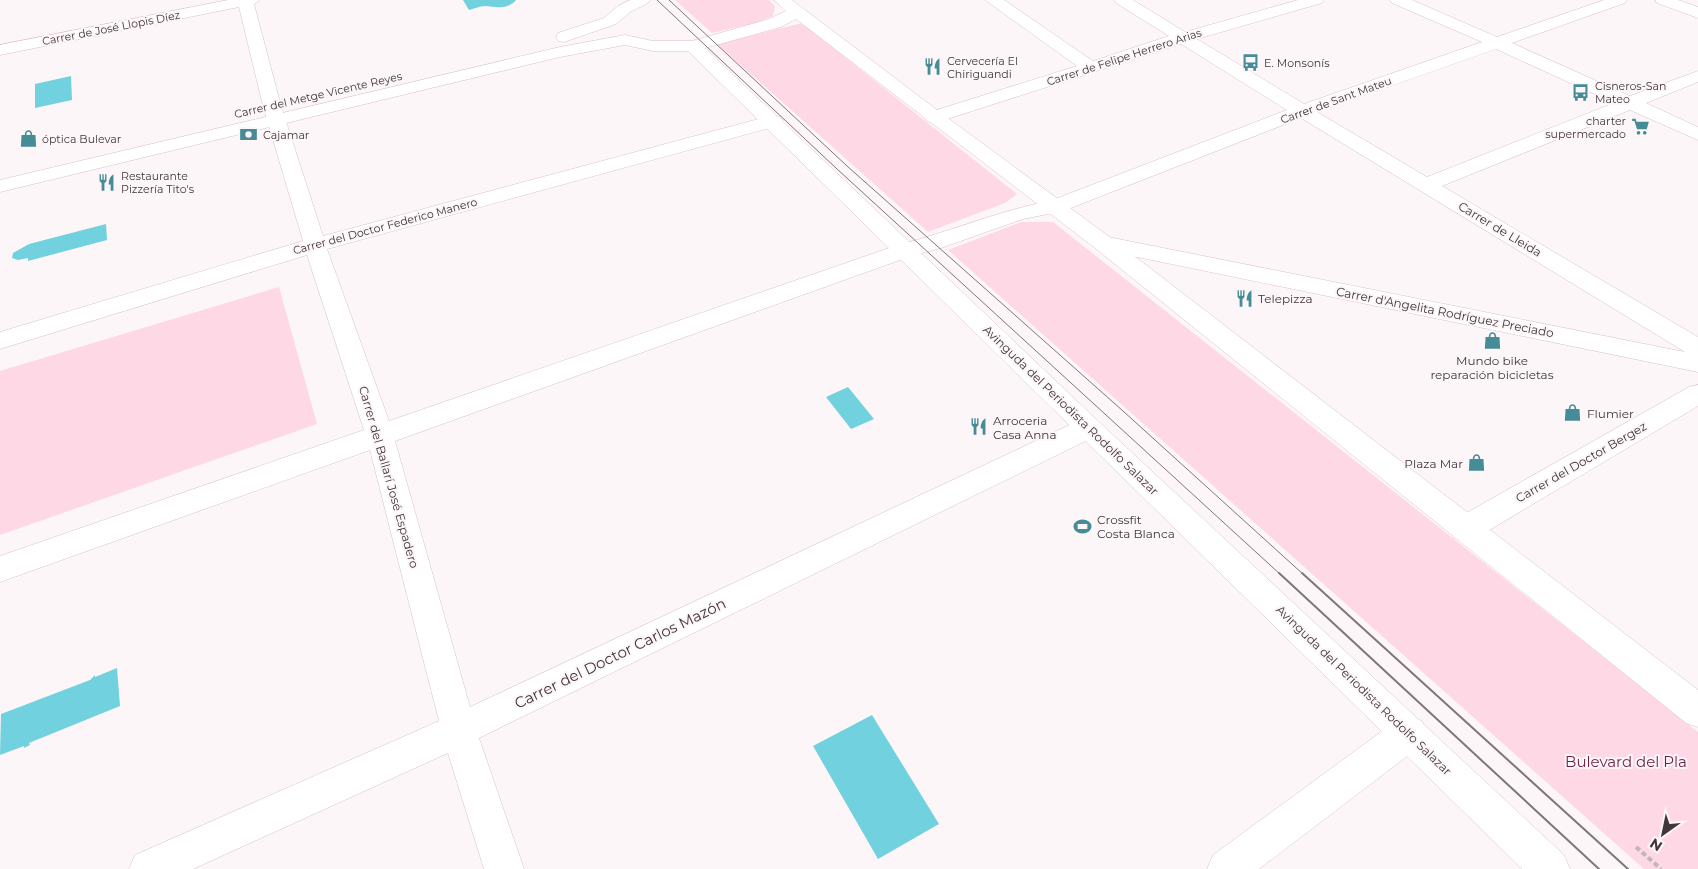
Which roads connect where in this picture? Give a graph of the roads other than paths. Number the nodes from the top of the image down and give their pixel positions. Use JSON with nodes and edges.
{"nodes":[{"id":1,"x":248,"y":0,"type":"edge"},
{"id":2,"x":642,"y":0,"type":"edge"},
{"id":3,"x":993,"y":0,"type":"edge"},
{"id":4,"x":1316,"y":0,"type":"edge"},
{"id":5,"x":1398,"y":0,"type":"edge"},
{"id":6,"x":1619,"y":0,"type":"edge"},
{"id":7,"x":1663,"y":0,"type":"edge"},
{"id":8,"x":1130,"y":1,"type":"edge"},
{"id":9,"x":789,"y":6,"type":"edge"},
{"id":10,"x":1698,"y":13,"type":"edge"},
{"id":11,"x":610,"y":21,"type":"junction"},
{"id":12,"x":1182,"y":38,"type":"junction"},
{"id":13,"x":626,"y":40,"type":"junction"},
{"id":14,"x":1495,"y":42,"type":"junction"},
{"id":15,"x":693,"y":46,"type":"junction"},
{"id":16,"x":0,"y":50,"type":"edge"},
{"id":17,"x":1091,"y":67,"type":"junction"},
{"id":18,"x":1698,"y":76,"type":"edge"},
{"id":19,"x":1631,"y":104,"type":"junction"},
{"id":20,"x":1302,"y":111,"type":"junction"},
{"id":21,"x":274,"y":113,"type":"junction"},
{"id":22,"x":934,"y":117,"type":"junction"},
{"id":23,"x":773,"y":121,"type":"junction"},
{"id":24,"x":1698,"y":134,"type":"edge"},
{"id":25,"x":0,"y":168,"type":"edge"},
{"id":26,"x":1426,"y":185,"type":"junction"},
{"id":27,"x":0,"y":186,"type":"edge"},
{"id":28,"x":1055,"y":206,"type":"junction"},
{"id":29,"x":1103,"y":243,"type":"junction"},
{"id":30,"x":315,"y":245,"type":"junction"},
{"id":31,"x":906,"y":250,"type":"junction"},
{"id":32,"x":0,"y":341,"type":"edge"},
{"id":33,"x":1698,"y":348,"type":"edge"},
{"id":34,"x":1698,"y":364,"type":"edge"},
{"id":35,"x":1698,"y":394,"type":"edge"},
{"id":36,"x":1088,"y":428,"type":"junction"},
{"id":37,"x":380,"y":436,"type":"junction"},
{"id":38,"x":1464,"y":529,"type":"junction"},
{"id":39,"x":0,"y":569,"type":"edge"},
{"id":40,"x":1698,"y":711,"type":"edge"},
{"id":41,"x":459,"y":730,"type":"junction"},
{"id":42,"x":1409,"y":733,"type":"junction"},
{"id":43,"x":148,"y":869,"type":"edge"},
{"id":44,"x":504,"y":869,"type":"edge"},
{"id":45,"x":1227,"y":869,"type":"edge"},
{"id":46,"x":1550,"y":869,"type":"edge"}],
"edges":[{"from":1,"to":16,"type":"street","name":"Carrer de José Llopis Díez"},
{"from":1,"to":21,"type":"street","name":"Carrer del Ballarí José Espadero"},
{"from":2,"to":11,"type":"street"},
{"from":3,"to":17,"type":"street"},
{"from":4,"to":12,"type":"street","name":"Carrer de Felipe Herrero Arias"},
{"from":5,"to":14,"type":"street"},
{"from":6,"to":14,"type":"street","name":"Carrer de Sant Mateu"},
{"from":7,"to":10,"type":"street"},
{"from":8,"to":12,"type":"street","name":"Carrer de Lleida"},
{"from":9,"to":15,"type":"street"},
{"from":9,"to":22,"type":"street"},
{"from":11,"to":13,"type":"street"},
{"from":11,"to":21,"type":"street","name":"Carrer del Metge Vicente Reyes"},
{"from":12,"to":17,"type":"street","name":"Carrer de Felipe Herrero Arias"},
{"from":12,"to":20,"type":"street","name":"Carrer de Lleida"},
{"from":13,"to":15,"type":"street","name":"Carrer del Metge Vicente Reyes"},
{"from":13,"to":21,"type":"street","name":"Carrer del Metge Vicente Reyes"},
{"from":14,"to":19,"type":"street"},
{"from":14,"to":20,"type":"street","name":"Carrer de Sant Mateu"},
{"from":15,"to":23,"type":"street","name":"Avinguda del Periodista Rodolfo Salazar"},
{"from":17,"to":22,"type":"street","name":"Carrer de Felipe Herrero Arias"},
{"from":18,"to":19,"type":"street"},
{"from":19,"to":24,"type":"street"},
{"from":19,"to":26,"type":"street"},
{"from":20,"to":26,"type":"street","name":"Carrer de Lleida"},
{"from":20,"to":28,"type":"street","name":"Carrer de Sant Mateu"},
{"from":21,"to":25,"type":"street","name":"Carrer del Metge Vicente Reyes"},
{"from":21,"to":27,"type":"street","name":"Carrer del Metge Vicente Reyes"},
{"from":21,"to":30,"type":"street","name":"Carrer del Ballarí José Espadero"},
{"from":22,"to":28,"type":"street"},
{"from":23,"to":30,"type":"street","name":"Carrer del Doctor Federico Manero"},
{"from":23,"to":31,"type":"street","name":"Avinguda del Periodista Rodolfo Salazar"},
{"from":26,"to":33,"type":"street","name":"Carrer de Lleida"},
{"from":28,"to":29,"type":"street"},
{"from":28,"to":31,"type":"street","name":"Carrer de Sant Mateu"},
{"from":29,"to":34,"type":"street","name":"Carrer d'Angelita Rodríguez Preciado"},
{"from":29,"to":38,"type":"street"},
{"from":30,"to":32,"type":"street","name":"Carrer del Doctor Federico Manero"},
{"from":30,"to":37,"type":"street","name":"Carrer del Ballarí José Espadero"},
{"from":31,"to":36,"type":"street","name":"Avinguda del Periodista Rodolfo Salazar"},
{"from":31,"to":37,"type":"street","name":"Carrer de Sant Mateu"},
{"from":35,"to":38,"type":"street","name":"Carrer del Doctor Bergez"},
{"from":36,"to":41,"type":"street","name":"Carrer del Doctor Carlos Mazón"},
{"from":36,"to":42,"type":"street","name":"Avinguda del Periodista Rodolfo Salazar"},
{"from":37,"to":39,"type":"street","name":"Carrer de Sant Mateu"},
{"from":37,"to":41,"type":"street","name":"Carrer del Ballarí José Espadero"},
{"from":38,"to":40,"type":"street"},
{"from":41,"to":43,"type":"street","name":"Carrer del Doctor Carlos Mazón"},
{"from":41,"to":44,"type":"street","name":"Carrer del Ballarí José Espadero"},
{"from":42,"to":45,"type":"street"},
{"from":42,"to":46,"type":"street","name":"Avinguda del Periodista Rodolfo Salazar"}]}
